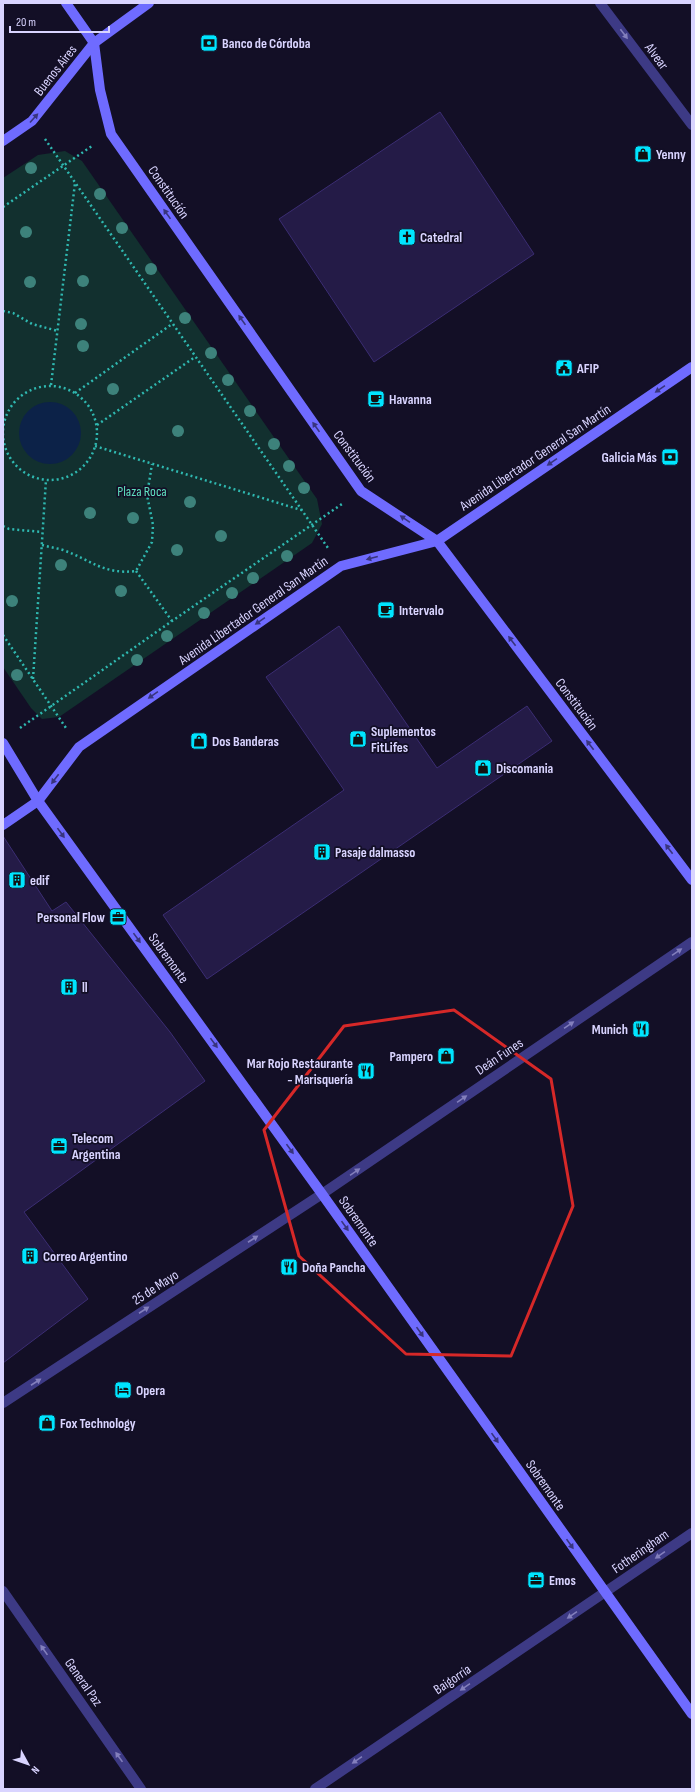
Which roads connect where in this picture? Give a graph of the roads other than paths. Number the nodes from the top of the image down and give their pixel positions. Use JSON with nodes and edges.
{"nodes":[{"id":1,"x":66,"y":3,"type":"edge"},
{"id":2,"x":149,"y":3,"type":"edge"},
{"id":3,"x":600,"y":3,"type":"edge"},
{"id":4,"x":94,"y":43,"type":"junction"},
{"id":5,"x":692,"y":125,"type":"edge"},
{"id":6,"x":3,"y":141,"type":"edge"},
{"id":7,"x":692,"y":367,"type":"edge"},
{"id":8,"x":437,"y":541,"type":"junction"},
{"id":9,"x":3,"y":744,"type":"edge"},
{"id":10,"x":38,"y":801,"type":"junction"},
{"id":11,"x":3,"y":825,"type":"edge"},
{"id":12,"x":692,"y":880,"type":"edge"},
{"id":13,"x":692,"y":942,"type":"edge"},
{"id":14,"x":322,"y":1194,"type":"junction"},
{"id":15,"x":3,"y":1403,"type":"edge"},
{"id":16,"x":692,"y":1533,"type":"edge"},
{"id":17,"x":3,"y":1591,"type":"edge"},
{"id":18,"x":605,"y":1593,"type":"junction"},
{"id":19,"x":692,"y":1714,"type":"edge"},
{"id":20,"x":141,"y":1789,"type":"edge"},
{"id":21,"x":315,"y":1789,"type":"edge"}],
"edges":[{"from":1,"to":4,"type":"main road","name":"Constitución"},
{"from":2,"to":4,"type":"main road","name":"Buenos Aires"},
{"from":3,"to":5,"type":"street","name":"Alvear","one_way":true},
{"from":6,"to":4,"type":"main road","name":"Buenos Aires","one_way":true},
{"from":8,"to":4,"type":"main road","name":"Constitución","one_way":true},
{"from":7,"to":8,"type":"main road","name":"Avenida Libertador General San Martín","one_way":true},
{"from":8,"to":10,"type":"main road","name":"Avenida Libertador General San Martín","one_way":true},
{"from":12,"to":8,"type":"main road","name":"Constitución","one_way":true},
{"from":9,"to":10,"type":"main road","name":"Sobremonte"},
{"from":10,"to":11,"type":"main road","name":"Avenida Libertador General San Martín"},
{"from":10,"to":14,"type":"main road","name":"Sobremonte","one_way":true},
{"from":14,"to":13,"type":"street","name":"Deán Funes","one_way":true},
{"from":15,"to":14,"type":"street","name":"25 de Mayo","one_way":true},
{"from":14,"to":18,"type":"main road","name":"Sobremonte","one_way":true},
{"from":16,"to":18,"type":"street","name":"Fotheringham","one_way":true},
{"from":20,"to":17,"type":"street","name":"General Paz","one_way":true},
{"from":18,"to":19,"type":"main road","name":"Sobremonte"},
{"from":18,"to":21,"type":"street","name":"Baigorria","one_way":true}]}
